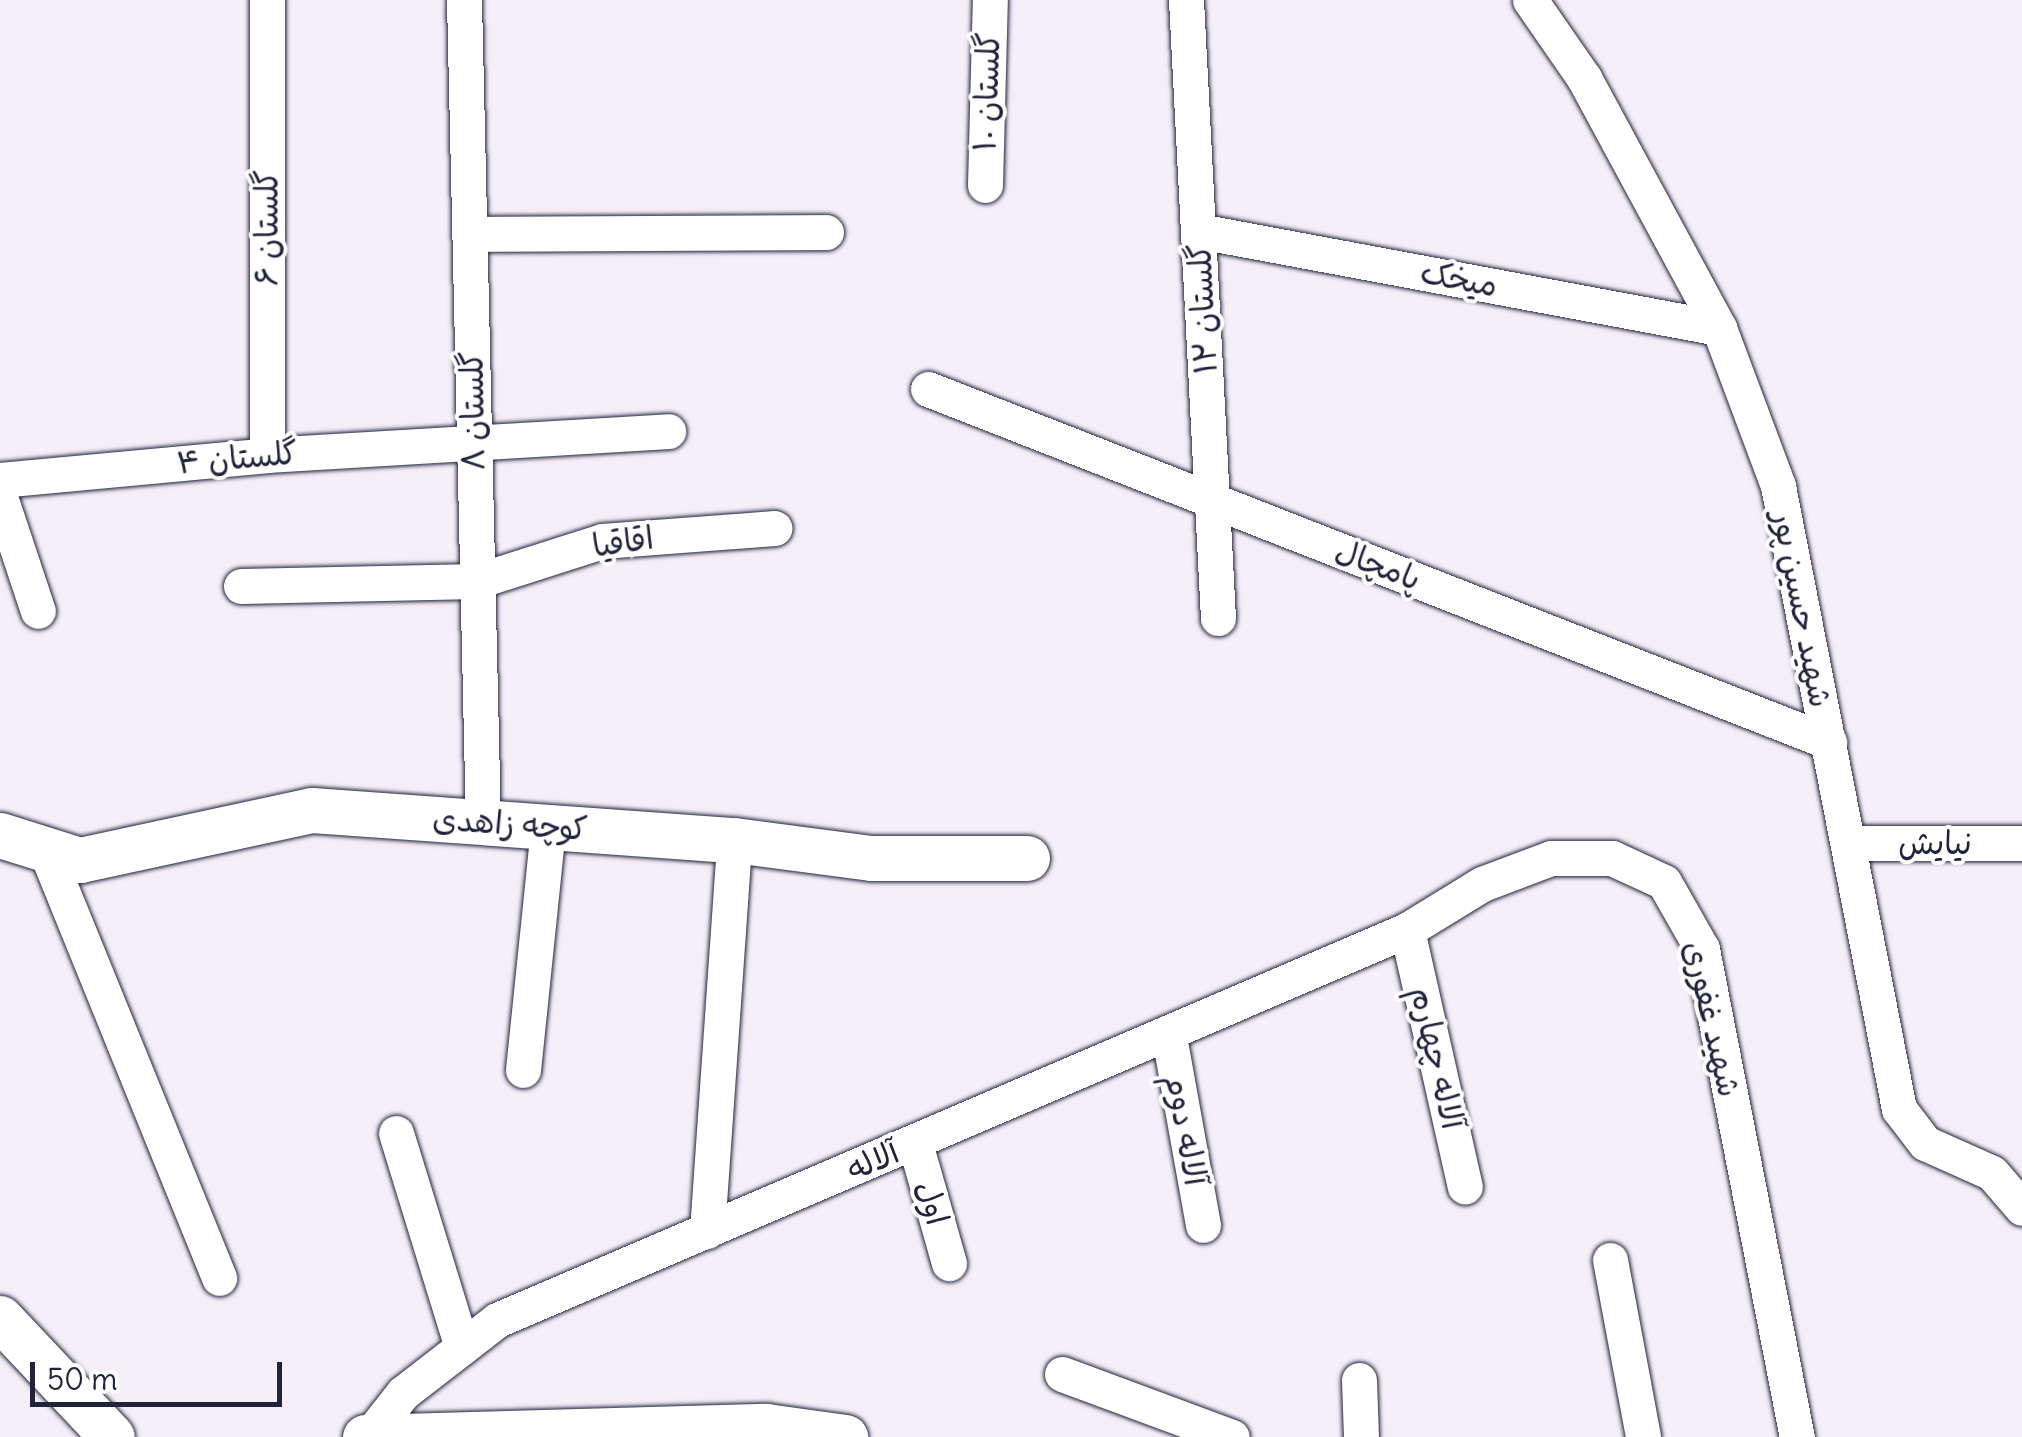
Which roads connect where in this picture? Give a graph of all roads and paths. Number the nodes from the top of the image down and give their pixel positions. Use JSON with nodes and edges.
{"nodes":[{"id":1,"x":267,"y":0,"type":"edge"},
{"id":2,"x":464,"y":0,"type":"edge"},
{"id":3,"x":990,"y":0,"type":"edge"},
{"id":4,"x":1186,"y":0,"type":"edge"},
{"id":5,"x":1530,"y":0,"type":"edge"},
{"id":6,"x":985,"y":185,"type":"dead end"},
{"id":7,"x":1199,"y":231,"type":"junction"},
{"id":8,"x":826,"y":232,"type":"dead end"},
{"id":9,"x":469,"y":234,"type":"junction"},
{"id":10,"x":1719,"y":328,"type":"junction"},
{"id":11,"x":928,"y":388,"type":"dead end"},
{"id":12,"x":668,"y":431,"type":"dead end"},
{"id":13,"x":474,"y":441,"type":"junction"},
{"id":14,"x":266,"y":455,"type":"junction"},
{"id":15,"x":0,"y":480,"type":"edge"},
{"id":16,"x":0,"y":497,"type":"edge"},
{"id":17,"x":1212,"y":500,"type":"junction"},
{"id":18,"x":775,"y":528,"type":"dead end"},
{"id":19,"x":477,"y":582,"type":"junction"},
{"id":20,"x":241,"y":586,"type":"dead end"},
{"id":21,"x":38,"y":611,"type":"dead end"},
{"id":22,"x":1218,"y":618,"type":"dead end"},
{"id":23,"x":1829,"y":742,"type":"junction"},
{"id":24,"x":482,"y":822,"type":"junction"},
{"id":25,"x":548,"y":826,"type":"junction"},
{"id":26,"x":0,"y":835,"type":"edge"},
{"id":27,"x":734,"y":840,"type":"junction"},
{"id":28,"x":1848,"y":843,"type":"junction"},
{"id":29,"x":2022,"y":843,"type":"edge"},
{"id":30,"x":45,"y":849,"type":"junction"},
{"id":31,"x":1027,"y":858,"type":"dead end"},
{"id":32,"x":1407,"y":930,"type":"junction"},
{"id":33,"x":1169,"y":1036,"type":"junction"},
{"id":34,"x":522,"y":1070,"type":"dead end"},
{"id":35,"x":396,"y":1134,"type":"dead end"},
{"id":36,"x":915,"y":1143,"type":"junction"},
{"id":37,"x":1465,"y":1187,"type":"dead end"},
{"id":38,"x":2022,"y":1208,"type":"edge"},
{"id":39,"x":1203,"y":1225,"type":"dead end"},
{"id":40,"x":707,"y":1231,"type":"junction"},
{"id":41,"x":1610,"y":1260,"type":"dead end"},
{"id":42,"x":949,"y":1263,"type":"dead end"},
{"id":43,"x":219,"y":1278,"type":"dead end"},
{"id":44,"x":0,"y":1318,"type":"edge"},
{"id":45,"x":462,"y":1347,"type":"junction"},
{"id":46,"x":1062,"y":1374,"type":"dead end"},
{"id":47,"x":1360,"y":1380,"type":"dead end"},
{"id":48,"x":367,"y":1436,"type":"edge"},
{"id":49,"x":112,"y":1437,"type":"edge"},
{"id":50,"x":845,"y":1437,"type":"edge"},
{"id":51,"x":1232,"y":1437,"type":"edge"},
{"id":52,"x":1361,"y":1437,"type":"edge"},
{"id":53,"x":1643,"y":1437,"type":"edge"},
{"id":54,"x":1796,"y":1437,"type":"edge"}],
"edges":[{"from":1,"to":14,"type":"street","name":"گلستان ۶"},
{"from":2,"to":9,"type":"street","name":"گلستان ۸"},
{"from":3,"to":6,"type":"street","name":"گلستان ۱۰"},
{"from":4,"to":7,"type":"street","name":"گلستان ۱۲"},
{"from":5,"to":10,"type":"street","name":"شهید حسین پور"},
{"from":7,"to":10,"type":"street","name":"میخک"},
{"from":7,"to":17,"type":"street","name":"گلستان ۱۲"},
{"from":8,"to":9,"type":"street"},
{"from":9,"to":13,"type":"street","name":"گلستان ۸"},
{"from":10,"to":23,"type":"street","name":"شهید حسین پور"},
{"from":11,"to":17,"type":"street","name":"پامچال"},
{"from":12,"to":13,"type":"street","name":"گلستان ۴"},
{"from":13,"to":14,"type":"street","name":"گلستان ۴"},
{"from":13,"to":19,"type":"street","name":"گلستان ۸"},
{"from":14,"to":15,"type":"street","name":"گلستان ۴"},
{"from":16,"to":21,"type":"street"},
{"from":17,"to":22,"type":"street","name":"گلستان ۱۲"},
{"from":17,"to":23,"type":"street","name":"پامچال"},
{"from":18,"to":19,"type":"street","name":"اقاقیا"},
{"from":19,"to":20,"type":"street","name":"اقاقیا"},
{"from":19,"to":24,"type":"street","name":"گلستان ۸"},
{"from":23,"to":28,"type":"street","name":"شهید حسین پور"},
{"from":24,"to":25,"type":"street","name":"کوچه زاهدی"},
{"from":24,"to":30,"type":"street","name":"کوچه زاهدی"},
{"from":25,"to":27,"type":"street","name":"کوچه زاهدی"},
{"from":25,"to":34,"type":"street"},
{"from":26,"to":30,"type":"street","name":"کوچه زاهدی"},
{"from":27,"to":31,"type":"street","name":"کوچه زاهدی"},
{"from":27,"to":40,"type":"street"},
{"from":28,"to":29,"type":"street","name":"نیایش"},
{"from":28,"to":38,"type":"street","name":"شهید حسین پور"},
{"from":30,"to":43,"type":"street"},
{"from":32,"to":33,"type":"street","name":"آلاله"},
{"from":32,"to":37,"type":"street","name":"آلاله چهارم"},
{"from":32,"to":54,"type":"street","name":"شهید غفوری"},
{"from":33,"to":36,"type":"street","name":"آلاله"},
{"from":33,"to":39,"type":"street","name":"آلاله دوم"},
{"from":35,"to":45,"type":"street"},
{"from":36,"to":40,"type":"street","name":"آلاله"},
{"from":36,"to":42,"type":"street","name":"اول"},
{"from":40,"to":45,"type":"street","name":"آلاله"},
{"from":41,"to":53,"type":"street"},
{"from":44,"to":49,"type":"street"},
{"from":45,"to":48,"type":"street","name":"آلاله"},
{"from":46,"to":51,"type":"street"},
{"from":47,"to":52,"type":"street"},
{"from":48,"to":50,"type":"street"}]}
